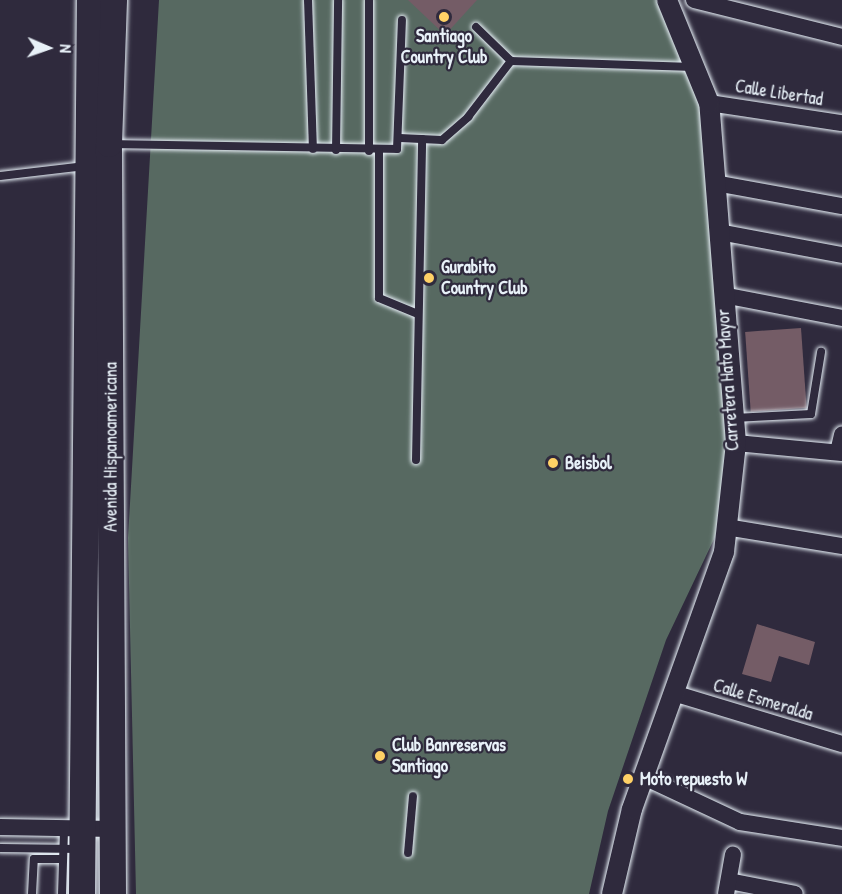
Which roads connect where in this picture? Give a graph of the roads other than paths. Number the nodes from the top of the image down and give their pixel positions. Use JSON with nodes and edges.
{"nodes":[{"id":1,"x":308,"y":0,"type":"edge"},
{"id":2,"x":338,"y":0,"type":"edge"},
{"id":3,"x":369,"y":0,"type":"edge"},
{"id":4,"x":667,"y":0,"type":"edge"},
{"id":5,"x":694,"y":0,"type":"edge"},
{"id":6,"x":95,"y":2,"type":"edge"},
{"id":7,"x":402,"y":20,"type":"dead end"},
{"id":8,"x":476,"y":27,"type":"dead end"},
{"id":9,"x":842,"y":37,"type":"edge"},
{"id":10,"x":511,"y":61,"type":"junction"},
{"id":11,"x":695,"y":66,"type":"junction"},
{"id":12,"x":709,"y":103,"type":"junction"},
{"id":13,"x":842,"y":123,"type":"edge"},
{"id":14,"x":400,"y":138,"type":"junction"},
{"id":15,"x":422,"y":139,"type":"junction"},
{"id":16,"x":313,"y":149,"type":"junction"},
{"id":17,"x":336,"y":150,"type":"junction"},
{"id":18,"x":95,"y":151,"type":"junction"},
{"id":19,"x":369,"y":151,"type":"junction"},
{"id":20,"x":379,"y":151,"type":"junction"},
{"id":21,"x":0,"y":176,"type":"edge"},
{"id":22,"x":715,"y":183,"type":"junction"},
{"id":23,"x":842,"y":206,"type":"edge"},
{"id":24,"x":719,"y":232,"type":"junction"},
{"id":25,"x":842,"y":255,"type":"edge"},
{"id":26,"x":723,"y":295,"type":"junction"},
{"id":27,"x":418,"y":314,"type":"junction"},
{"id":28,"x":842,"y":318,"type":"edge"},
{"id":29,"x":821,"y":352,"type":"dead end"},
{"id":30,"x":733,"y":418,"type":"junction"},
{"id":31,"x":842,"y":435,"type":"edge"},
{"id":32,"x":736,"y":443,"type":"junction"},
{"id":33,"x":840,"y":453,"type":"edge"},
{"id":34,"x":416,"y":460,"type":"dead end"},
{"id":35,"x":726,"y":526,"type":"junction"},
{"id":36,"x":842,"y":546,"type":"edge"},
{"id":37,"x":673,"y":693,"type":"junction"},
{"id":38,"x":842,"y":744,"type":"edge"},
{"id":39,"x":644,"y":777,"type":"junction"},
{"id":40,"x":414,"y":796,"type":"dead end"},
{"id":41,"x":0,"y":827,"type":"edge"},
{"id":42,"x":112,"y":829,"type":"junction"},
{"id":43,"x":842,"y":838,"type":"edge"},
{"id":44,"x":71,"y":843,"type":"junction"},
{"id":45,"x":0,"y":848,"type":"edge"},
{"id":46,"x":408,"y":854,"type":"dead end"},
{"id":47,"x":734,"y":855,"type":"dead end"},
{"id":48,"x":727,"y":887,"type":"edge"},
{"id":49,"x":32,"y":894,"type":"edge"},
{"id":50,"x":62,"y":894,"type":"edge"},
{"id":51,"x":82,"y":894,"type":"edge"},
{"id":52,"x":113,"y":894,"type":"edge"},
{"id":53,"x":612,"y":894,"type":"edge"},
{"id":54,"x":795,"y":894,"type":"edge"}],
"edges":[{"from":1,"to":16,"type":"lane"},
{"from":2,"to":17,"type":"lane"},
{"from":3,"to":19,"type":"lane"},
{"from":4,"to":11,"type":"street","name":"Carretera Hato Mayor"},
{"from":5,"to":9,"type":"street"},
{"from":6,"to":18,"type":"main road","name":"Avenida Hispanoamericana"},
{"from":7,"to":14,"type":"lane"},
{"from":8,"to":10,"type":"lane"},
{"from":10,"to":11,"type":"lane"},
{"from":10,"to":15,"type":"lane"},
{"from":11,"to":12,"type":"street","name":"Carretera Hato Mayor"},
{"from":12,"to":13,"type":"street","name":"Calle Libertad"},
{"from":12,"to":22,"type":"street","name":"Carretera Hato Mayor"},
{"from":14,"to":15,"type":"lane"},
{"from":14,"to":20,"type":"lane"},
{"from":15,"to":27,"type":"lane"},
{"from":16,"to":17,"type":"lane"},
{"from":16,"to":18,"type":"lane"},
{"from":17,"to":19,"type":"lane"},
{"from":18,"to":21,"type":"lane"},
{"from":18,"to":42,"type":"main road","name":"Avenida Hispanoamericana"},
{"from":18,"to":44,"type":"main road","name":"Avenida Hispanoamericana"},
{"from":19,"to":20,"type":"lane"},
{"from":20,"to":27,"type":"lane"},
{"from":22,"to":23,"type":"street"},
{"from":22,"to":24,"type":"street","name":"Carretera Hato Mayor"},
{"from":24,"to":25,"type":"street"},
{"from":24,"to":26,"type":"street","name":"Carretera Hato Mayor"},
{"from":26,"to":28,"type":"street"},
{"from":26,"to":30,"type":"street","name":"Carretera Hato Mayor"},
{"from":27,"to":34,"type":"lane"},
{"from":29,"to":30,"type":"lane"},
{"from":30,"to":32,"type":"street","name":"Carretera Hato Mayor"},
{"from":31,"to":33,"type":"street"},
{"from":32,"to":33,"type":"street"},
{"from":32,"to":35,"type":"street","name":"Carretera Hato Mayor"},
{"from":35,"to":36,"type":"street"},
{"from":35,"to":37,"type":"street","name":"Carretera Hato Mayor"},
{"from":37,"to":38,"type":"street","name":"Calle Esmeralda"},
{"from":37,"to":39,"type":"street","name":"Carretera Hato Mayor"},
{"from":39,"to":43,"type":"street"},
{"from":39,"to":53,"type":"street","name":"Carretera Hato Mayor"},
{"from":40,"to":46,"type":"lane"},
{"from":41,"to":44,"type":"street"},
{"from":42,"to":44,"type":"street"},
{"from":42,"to":52,"type":"main road","name":"Avenida Hispanoamericana"},
{"from":44,"to":45,"type":"lane"},
{"from":44,"to":49,"type":"lane"},
{"from":44,"to":50,"type":"lane"},
{"from":44,"to":51,"type":"main road","name":"Avenida Hispanoamericana"},
{"from":47,"to":48,"type":"street"},
{"from":48,"to":54,"type":"street"}]}
